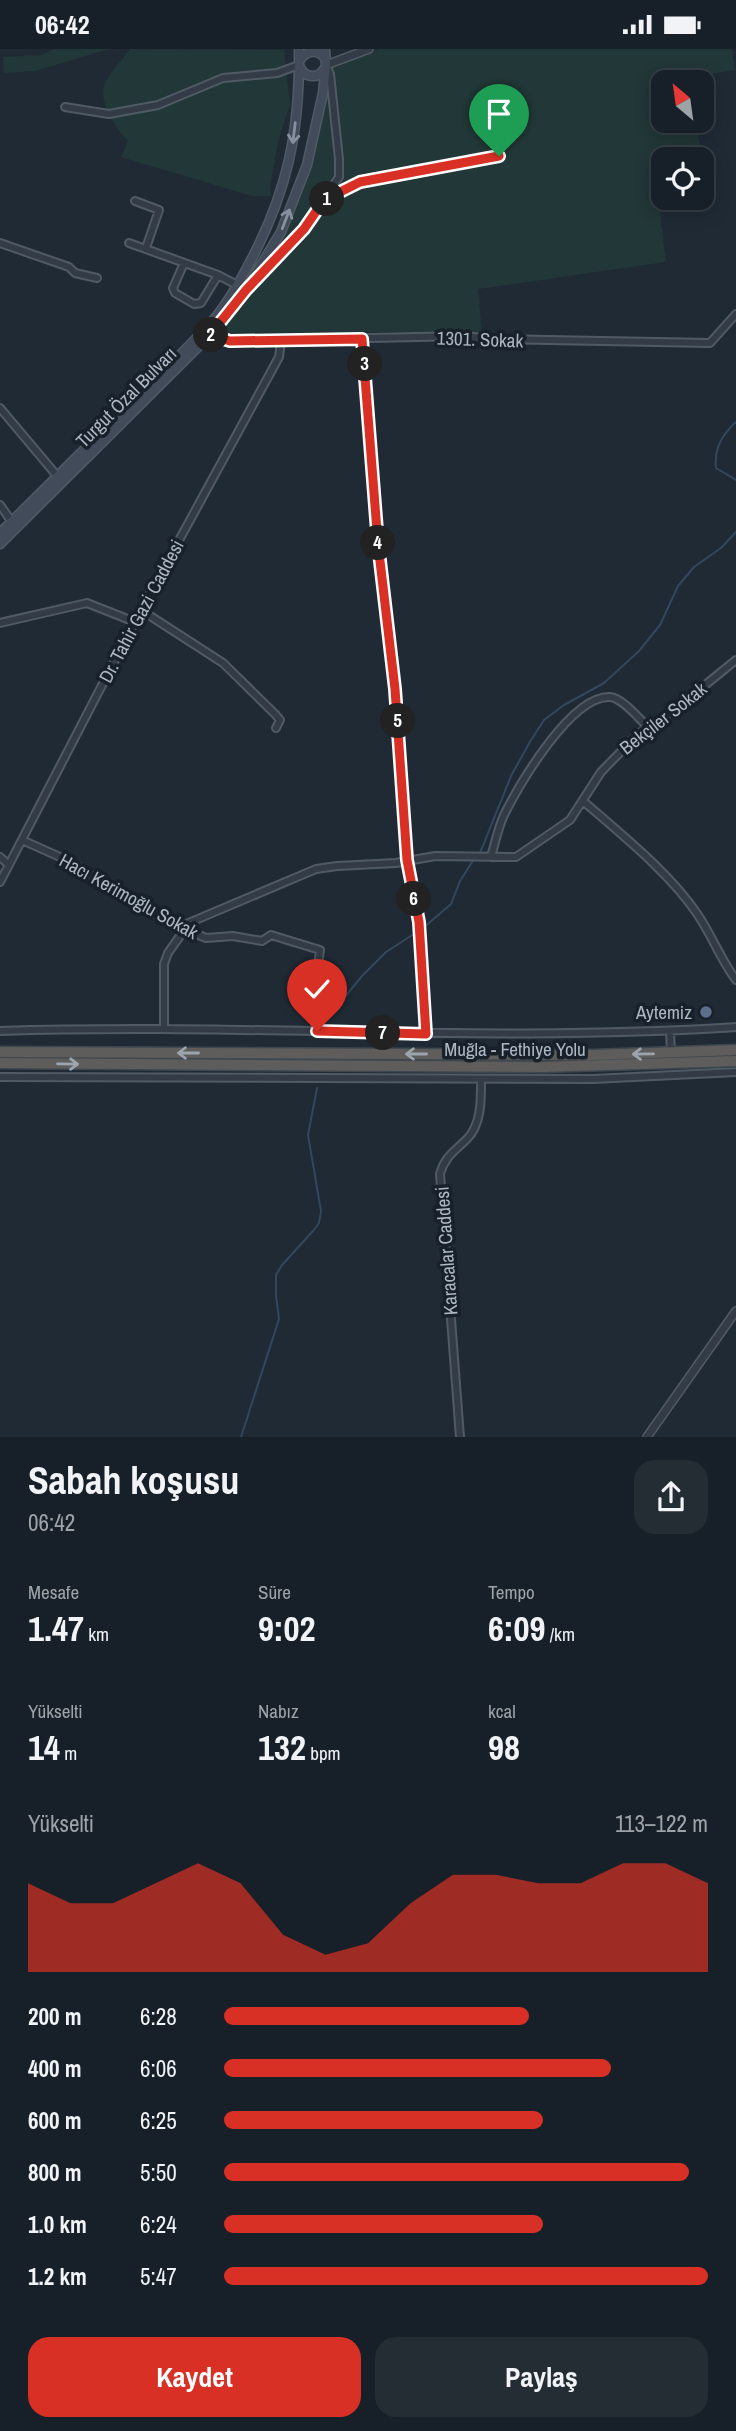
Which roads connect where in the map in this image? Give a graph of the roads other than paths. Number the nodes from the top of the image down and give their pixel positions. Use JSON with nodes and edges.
{"nodes":[{"id":1,"x":299,"y":49,"type":"edge"},
{"id":2,"x":325,"y":49,"type":"edge"},
{"id":3,"x":369,"y":49,"type":"edge"},
{"id":4,"x":299,"y":63,"type":"junction"},
{"id":5,"x":326,"y":63,"type":"junction"},
{"id":6,"x":65,"y":107,"type":"dead end"},
{"id":7,"x":499,"y":156,"type":"dead end"},
{"id":8,"x":324,"y":200,"type":"junction"},
{"id":9,"x":135,"y":201,"type":"dead end"},
{"id":10,"x":0,"y":243,"type":"edge"},
{"id":11,"x":129,"y":243,"type":"dead end"},
{"id":12,"x":146,"y":248,"type":"junction"},
{"id":13,"x":184,"y":263,"type":"junction"},
{"id":14,"x":218,"y":275,"type":"junction"},
{"id":15,"x":97,"y":278,"type":"dead end"},
{"id":16,"x":237,"y":285,"type":"junction"},
{"id":17,"x":246,"y":290,"type":"junction"},
{"id":18,"x":736,"y":314,"type":"edge"},
{"id":19,"x":210,"y":335,"type":"junction"},
{"id":20,"x":362,"y":339,"type":"junction"},
{"id":21,"x":281,"y":341,"type":"junction"},
{"id":22,"x":0,"y":408,"type":"edge"},
{"id":23,"x":58,"y":477,"type":"junction"},
{"id":24,"x":0,"y":505,"type":"edge"},
{"id":25,"x":12,"y":522,"type":"junction"},
{"id":26,"x":0,"y":533,"type":"edge"},
{"id":27,"x":0,"y":544,"type":"edge"},
{"id":28,"x":141,"y":610,"type":"junction"},
{"id":29,"x":135,"y":622,"type":"junction"},
{"id":30,"x":0,"y":623,"type":"edge"},
{"id":31,"x":736,"y":660,"type":"edge"},
{"id":32,"x":276,"y":727,"type":"dead end"},
{"id":33,"x":648,"y":727,"type":"junction"},
{"id":34,"x":583,"y":801,"type":"junction"},
{"id":35,"x":22,"y":840,"type":"junction"},
{"id":36,"x":0,"y":857,"type":"edge"},
{"id":37,"x":491,"y":857,"type":"junction"},
{"id":38,"x":407,"y":860,"type":"junction"},
{"id":39,"x":9,"y":865,"type":"junction"},
{"id":40,"x":0,"y":882,"type":"edge"},
{"id":41,"x":182,"y":928,"type":"junction"},
{"id":42,"x":736,"y":980,"type":"edge"},
{"id":43,"x":736,"y":1027,"type":"edge"},
{"id":44,"x":164,"y":1028,"type":"junction"},
{"id":45,"x":0,"y":1031,"type":"edge"},
{"id":46,"x":317,"y":1031,"type":"junction"},
{"id":47,"x":670,"y":1031,"type":"junction"},
{"id":48,"x":426,"y":1034,"type":"junction"},
{"id":49,"x":736,"y":1050,"type":"edge"},
{"id":50,"x":0,"y":1052,"type":"edge"},
{"id":51,"x":671,"y":1053,"type":"junction"},
{"id":52,"x":736,"y":1061,"type":"edge"},
{"id":53,"x":0,"y":1063,"type":"edge"},
{"id":54,"x":356,"y":1066,"type":"junction"},
{"id":55,"x":601,"y":1066,"type":"junction"},
{"id":56,"x":541,"y":1067,"type":"junction"},
{"id":57,"x":736,"y":1072,"type":"edge"},
{"id":58,"x":0,"y":1077,"type":"edge"},
{"id":59,"x":356,"y":1078,"type":"junction"},
{"id":60,"x":597,"y":1078,"type":"junction"},
{"id":61,"x":481,"y":1079,"type":"junction"},
{"id":62,"x":546,"y":1079,"type":"junction"},
{"id":63,"x":736,"y":1311,"type":"edge"},
{"id":64,"x":460,"y":1437,"type":"edge"},
{"id":65,"x":647,"y":1437,"type":"edge"}],
"edges":[{"from":1,"to":4,"type":"main road"},
{"from":2,"to":5,"type":"main road","name":"Turgut Özal Bulvarı"},
{"from":3,"to":5,"type":"street"},
{"from":4,"to":5,"type":"main road"},
{"from":4,"to":5,"type":"main road"},
{"from":4,"to":6,"type":"street"},
{"from":4,"to":16,"type":"main road","one_way":true},
{"from":5,"to":8,"type":"street"},
{"from":17,"to":5,"type":"main road","name":"Turgut Özal Bulvarı","one_way":true},
{"from":7,"to":8,"type":"street"},
{"from":8,"to":17,"type":"street"},
{"from":9,"to":12,"type":"street"},
{"from":10,"to":15,"type":"street"},
{"from":11,"to":12,"type":"street"},
{"from":12,"to":13,"type":"street"},
{"from":13,"to":14,"type":"street"},
{"from":13,"to":14,"type":"street"},
{"from":14,"to":16,"type":"street"},
{"from":16,"to":23,"type":"main road"},
{"from":17,"to":19,"type":"main road","name":"Turgut Özal Bulvarı"},
{"from":18,"to":20,"type":"street","name":"1301. Sokak"},
{"from":19,"to":21,"type":"street","name":"1301. Sokak"},
{"from":19,"to":27,"type":"main road","name":"Turgut Özal Bulvarı"},
{"from":20,"to":21,"type":"street","name":"1301. Sokak"},
{"from":20,"to":38,"type":"street"},
{"from":21,"to":28,"type":"street","name":"Dr. Tahir Gazi Caddesi"},
{"from":22,"to":23,"type":"street"},
{"from":23,"to":25,"type":"main road"},
{"from":24,"to":25,"type":"street"},
{"from":25,"to":26,"type":"main road"},
{"from":28,"to":29,"type":"street","name":"Dr. Tahir Gazi Caddesi"},
{"from":28,"to":32,"type":"street"},
{"from":29,"to":30,"type":"street"},
{"from":29,"to":35,"type":"street","name":"Dr. Tahir Gazi Caddesi"},
{"from":31,"to":33,"type":"street","name":"Bekçiler Sokak"},
{"from":33,"to":34,"type":"street","name":"Bekçiler Sokak"},
{"from":33,"to":37,"type":"street"},
{"from":34,"to":37,"type":"street","name":"Bekçiler Sokak"},
{"from":34,"to":42,"type":"street"},
{"from":35,"to":39,"type":"street","name":"Dr. Tahir Gazi Caddesi"},
{"from":35,"to":41,"type":"street","name":"Hacı Kerimoğlu Sokak"},
{"from":36,"to":39,"type":"street"},
{"from":37,"to":38,"type":"street","name":"Bekçiler Sokak"},
{"from":38,"to":41,"type":"street","name":"Bekçiler Sokak"},
{"from":38,"to":48,"type":"street"},
{"from":39,"to":40,"type":"street","name":"Dr. Tahir Gazi Caddesi"},
{"from":41,"to":44,"type":"street"},
{"from":41,"to":46,"type":"street","name":"Hacı Kerimoğlu Sokak"},
{"from":43,"to":47,"type":"street"},
{"from":44,"to":45,"type":"street"},
{"from":44,"to":46,"type":"street"},
{"from":46,"to":48,"type":"street"},
{"from":47,"to":48,"type":"street"},
{"from":47,"to":51,"type":"street"},
{"from":49,"to":51,"type":"highway","name":"Muğla - Fethiye Yolu"},
{"from":51,"to":50,"type":"highway","name":"Muğla - Fethiye Yolu","one_way":true},
{"from":52,"to":55,"type":"highway","name":"Muğla - Fethiye Yolu"},
{"from":53,"to":54,"type":"highway","name":"Muğla - Fethiye Yolu","one_way":true},
{"from":54,"to":56,"type":"highway","name":"Muğla - Fethiye Yolu"},
{"from":54,"to":59,"type":"street"},
{"from":55,"to":56,"type":"highway","name":"Muğla - Fethiye Yolu"},
{"from":55,"to":60,"type":"street"},
{"from":56,"to":62,"type":"street"},
{"from":57,"to":60,"type":"street"},
{"from":58,"to":59,"type":"street"},
{"from":59,"to":61,"type":"street"},
{"from":60,"to":62,"type":"street"},
{"from":61,"to":62,"type":"street"},
{"from":61,"to":64,"type":"street","name":"Karacalar Caddesi"},
{"from":63,"to":65,"type":"street"}]}
